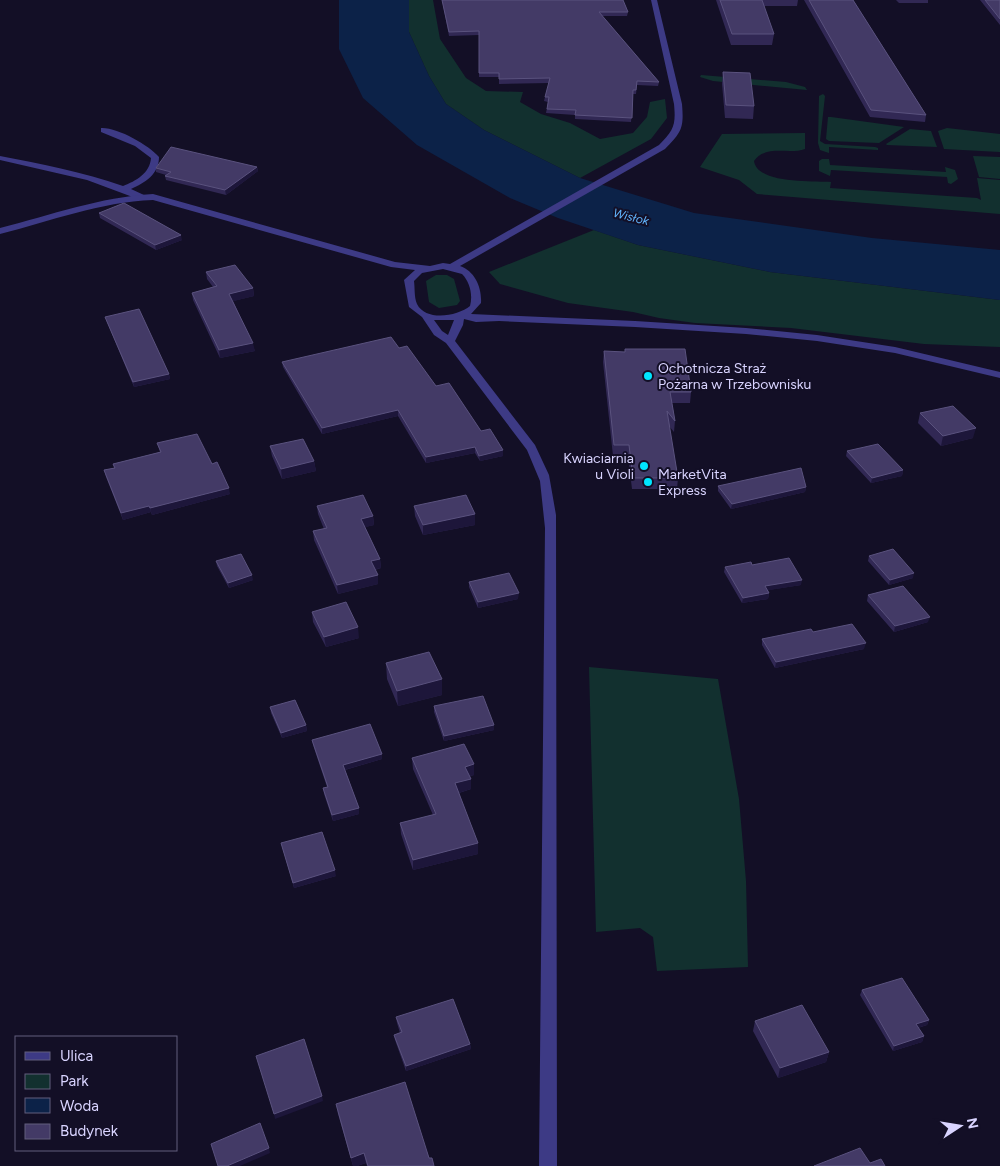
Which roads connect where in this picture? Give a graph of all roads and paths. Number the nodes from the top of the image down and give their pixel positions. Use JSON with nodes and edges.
{"nodes":[{"id":1,"x":654,"y":0,"type":"edge"},
{"id":2,"x":104,"y":130,"type":"dead end"},
{"id":3,"x":0,"y":158,"type":"edge"},
{"id":4,"x":124,"y":189,"type":"junction"},
{"id":5,"x":141,"y":197,"type":"junction"},
{"id":6,"x":0,"y":230,"type":"edge"},
{"id":7,"x":394,"y":265,"type":"junction"},
{"id":8,"x":452,"y":267,"type":"junction"},
{"id":9,"x":427,"y":268,"type":"junction"},
{"id":10,"x":409,"y":280,"type":"junction"},
{"id":11,"x":476,"y":303,"type":"junction"},
{"id":12,"x":425,"y":315,"type":"junction"},
{"id":13,"x":460,"y":315,"type":"junction"},
{"id":14,"x":499,"y":318,"type":"junction"},
{"id":15,"x":450,"y":341,"type":"junction"},
{"id":16,"x":1000,"y":375,"type":"edge"},
{"id":17,"x":548,"y":1166,"type":"edge"}],
"edges":[{"from":1,"to":8,"type":"street"},
{"from":2,"to":4,"type":"street"},
{"from":3,"to":4,"type":"street"},
{"from":4,"to":5,"type":"street"},
{"from":5,"to":6,"type":"street"},
{"from":5,"to":7,"type":"street"},
{"from":7,"to":9,"type":"street"},
{"from":7,"to":10,"type":"street"},
{"from":8,"to":9,"type":"street"},
{"from":8,"to":11,"type":"street"},
{"from":9,"to":10,"type":"street"},
{"from":10,"to":12,"type":"street"},
{"from":11,"to":13,"type":"street"},
{"from":11,"to":14,"type":"street"},
{"from":12,"to":13,"type":"street"},
{"from":12,"to":15,"type":"street"},
{"from":13,"to":14,"type":"street"},
{"from":13,"to":15,"type":"street"},
{"from":14,"to":16,"type":"street"},
{"from":15,"to":17,"type":"street"}]}
